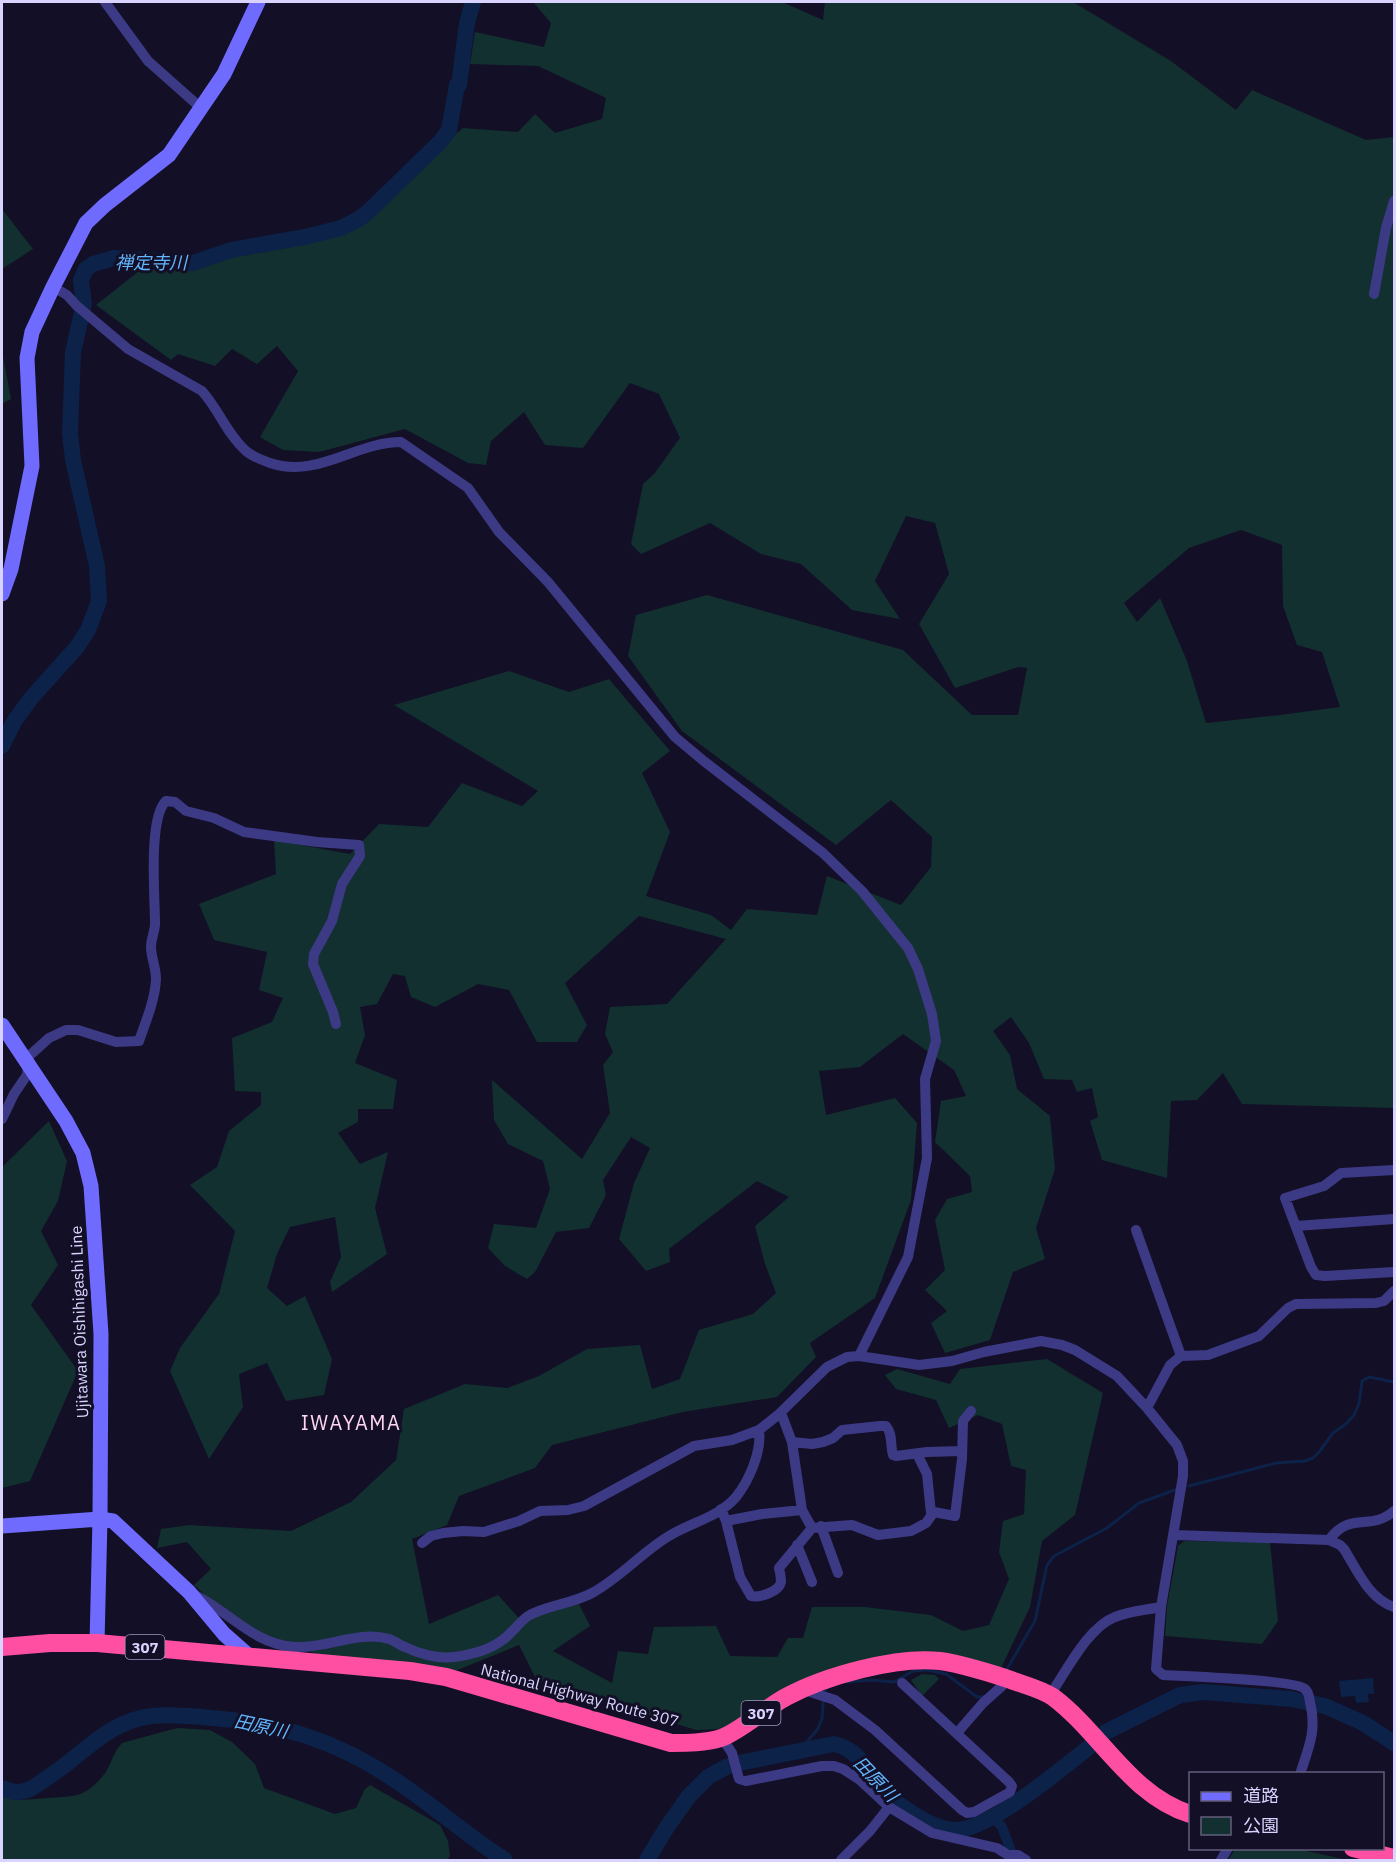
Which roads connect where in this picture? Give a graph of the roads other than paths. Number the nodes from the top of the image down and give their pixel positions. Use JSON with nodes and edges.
{"nodes":[{"id":1,"x":105,"y":2,"type":"edge"},
{"id":2,"x":258,"y":2,"type":"edge"},
{"id":3,"x":201,"y":108,"type":"junction"},
{"id":4,"x":1395,"y":201,"type":"edge"},
{"id":5,"x":53,"y":287,"type":"junction"},
{"id":6,"x":1374,"y":294,"type":"dead end"},
{"id":7,"x":2,"y":594,"type":"edge"},
{"id":8,"x":2,"y":1024,"type":"edge"},
{"id":9,"x":336,"y":1024,"type":"dead end"},
{"id":10,"x":28,"y":1064,"type":"junction"},
{"id":11,"x":2,"y":1119,"type":"edge"},
{"id":12,"x":1395,"y":1170,"type":"edge"},
{"id":13,"x":1395,"y":1219,"type":"edge"},
{"id":14,"x":1296,"y":1226,"type":"junction"},
{"id":15,"x":1136,"y":1230,"type":"dead end"},
{"id":16,"x":1394,"y":1272,"type":"edge"},
{"id":17,"x":1395,"y":1291,"type":"edge"},
{"id":18,"x":859,"y":1356,"type":"junction"},
{"id":19,"x":1181,"y":1356,"type":"junction"},
{"id":20,"x":1147,"y":1408,"type":"junction"},
{"id":21,"x":971,"y":1410,"type":"dead end"},
{"id":22,"x":781,"y":1413,"type":"junction"},
{"id":23,"x":759,"y":1430,"type":"junction"},
{"id":24,"x":792,"y":1442,"type":"junction"},
{"id":25,"x":962,"y":1451,"type":"junction"},
{"id":26,"x":917,"y":1454,"type":"junction"},
{"id":27,"x":721,"y":1509,"type":"junction"},
{"id":28,"x":802,"y":1510,"type":"junction"},
{"id":29,"x":1395,"y":1511,"type":"edge"},
{"id":30,"x":931,"y":1513,"type":"junction"},
{"id":31,"x":100,"y":1519,"type":"junction"},
{"id":32,"x":726,"y":1521,"type":"junction"},
{"id":33,"x":2,"y":1526,"type":"edge"},
{"id":34,"x":817,"y":1527,"type":"junction"},
{"id":35,"x":1174,"y":1535,"type":"junction"},
{"id":36,"x":1329,"y":1540,"type":"junction"},
{"id":37,"x":422,"y":1543,"type":"dead end"},
{"id":38,"x":797,"y":1545,"type":"junction"},
{"id":39,"x":837,"y":1573,"type":"dead end"},
{"id":40,"x":812,"y":1582,"type":"dead end"},
{"id":41,"x":189,"y":1592,"type":"junction"},
{"id":42,"x":1161,"y":1606,"type":"junction"},
{"id":43,"x":1395,"y":1607,"type":"edge"},
{"id":44,"x":97,"y":1642,"type":"junction"},
{"id":45,"x":2,"y":1647,"type":"edge"},
{"id":46,"x":249,"y":1656,"type":"junction"},
{"id":47,"x":1007,"y":1678,"type":"junction"},
{"id":48,"x":902,"y":1683,"type":"dead end"},
{"id":49,"x":810,"y":1692,"type":"junction"},
{"id":50,"x":1050,"y":1695,"type":"junction"},
{"id":51,"x":957,"y":1733,"type":"junction"},
{"id":52,"x":727,"y":1746,"type":"junction"},
{"id":53,"x":1300,"y":1772,"type":"edge"},
{"id":54,"x":888,"y":1807,"type":"junction"},
{"id":55,"x":1189,"y":1813,"type":"edge"},
{"id":56,"x":1361,"y":1850,"type":"edge"},
{"id":57,"x":1395,"y":1858,"type":"edge"},
{"id":58,"x":841,"y":1860,"type":"edge"},
{"id":59,"x":1026,"y":1860,"type":"edge"}],
"edges":[{"from":1,"to":3,"type":"street"},
{"from":2,"to":3,"type":"main road"},
{"from":3,"to":5,"type":"main road"},
{"from":4,"to":6,"type":"street"},
{"from":5,"to":7,"type":"main road"},
{"from":5,"to":18,"type":"street"},
{"from":8,"to":10,"type":"main road","name":"Ujitawara Oishihigashi Line"},
{"from":9,"to":10,"type":"street"},
{"from":10,"to":11,"type":"street"},
{"from":10,"to":31,"type":"main road","name":"Ujitawara Oishihigashi Line"},
{"from":12,"to":14,"type":"street"},
{"from":13,"to":14,"type":"street"},
{"from":14,"to":16,"type":"street"},
{"from":15,"to":19,"type":"street"},
{"from":17,"to":19,"type":"street"},
{"from":18,"to":20,"type":"street"},
{"from":18,"to":22,"type":"street"},
{"from":19,"to":20,"type":"street"},
{"from":20,"to":35,"type":"street"},
{"from":21,"to":25,"type":"street"},
{"from":22,"to":23,"type":"street"},
{"from":22,"to":24,"type":"street"},
{"from":23,"to":27,"type":"street"},
{"from":23,"to":37,"type":"street"},
{"from":24,"to":26,"type":"street"},
{"from":24,"to":28,"type":"street"},
{"from":25,"to":26,"type":"street"},
{"from":25,"to":30,"type":"street"},
{"from":26,"to":30,"type":"street"},
{"from":27,"to":32,"type":"street"},
{"from":27,"to":41,"type":"street"},
{"from":28,"to":32,"type":"street"},
{"from":28,"to":34,"type":"street"},
{"from":29,"to":36,"type":"street"},
{"from":30,"to":34,"type":"street"},
{"from":31,"to":33,"type":"main road"},
{"from":31,"to":41,"type":"main road"},
{"from":31,"to":44,"type":"main road","name":"Ujitawara Oishihigashi Line"},
{"from":32,"to":38,"type":"street"},
{"from":34,"to":38,"type":"street"},
{"from":34,"to":39,"type":"street"},
{"from":35,"to":36,"type":"street"},
{"from":35,"to":42,"type":"street"},
{"from":36,"to":43,"type":"street"},
{"from":38,"to":40,"type":"street"},
{"from":41,"to":46,"type":"main road"},
{"from":42,"to":50,"type":"street"},
{"from":42,"to":53,"type":"street"},
{"from":44,"to":45,"type":"highway","name":"National Highway Route 307","number":"307"},
{"from":44,"to":46,"type":"highway","name":"National Highway Route 307","number":"307"},
{"from":46,"to":52,"type":"highway","name":"National Highway Route 307","number":"307"},
{"from":47,"to":49,"type":"highway","name":"National Highway Route 307","number":"307"},
{"from":47,"to":50,"type":"highway","name":"National Highway Route 307","number":"307"},
{"from":47,"to":51,"type":"street"},
{"from":48,"to":51,"type":"street"},
{"from":49,"to":51,"type":"street"},
{"from":49,"to":52,"type":"highway","name":"National Highway Route 307","number":"307"},
{"from":50,"to":55,"type":"highway","name":"National Highway Route 307","number":"307"},
{"from":52,"to":54,"type":"street"},
{"from":54,"to":58,"type":"street"},
{"from":54,"to":59,"type":"street"},
{"from":56,"to":57,"type":"highway"}]}
